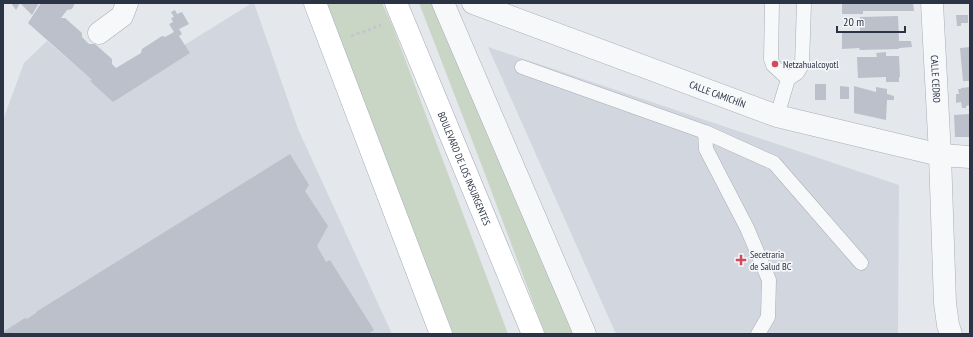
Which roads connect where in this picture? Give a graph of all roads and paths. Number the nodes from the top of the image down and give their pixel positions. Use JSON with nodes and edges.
{"nodes":[{"id":1,"x":127,"y":3,"type":"edge"},
{"id":2,"x":315,"y":3,"type":"edge"},
{"id":3,"x":396,"y":3,"type":"edge"},
{"id":4,"x":443,"y":3,"type":"edge"},
{"id":5,"x":772,"y":3,"type":"edge"},
{"id":6,"x":804,"y":3,"type":"edge"},
{"id":7,"x":932,"y":3,"type":"edge"},
{"id":8,"x":489,"y":5,"type":"edge"},
{"id":9,"x":383,"y":25,"type":"dead end"},
{"id":10,"x":99,"y":33,"type":"dead end"},
{"id":11,"x":345,"y":38,"type":"dead end"},
{"id":12,"x":522,"y":67,"type":"dead end"},
{"id":13,"x":788,"y":79,"type":"junction"},
{"id":14,"x":777,"y":116,"type":"junction"},
{"id":15,"x":705,"y":132,"type":"junction"},
{"id":16,"x":940,"y":155,"type":"junction"},
{"id":17,"x":970,"y":157,"type":"edge"},
{"id":18,"x":860,"y":264,"type":"dead end"},
{"id":19,"x":442,"y":334,"type":"edge"},
{"id":20,"x":533,"y":334,"type":"edge"},
{"id":21,"x":585,"y":334,"type":"edge"},
{"id":22,"x":758,"y":334,"type":"edge"},
{"id":23,"x":951,"y":334,"type":"edge"}],
"edges":[{"from":1,"to":10,"type":"street"},
{"from":2,"to":19,"type":"main road"},
{"from":3,"to":20,"type":"main road","name":"BOULEVARD DE LOS INSURGENTES"},
{"from":4,"to":21,"type":"street"},
{"from":5,"to":13,"type":"lane"},
{"from":6,"to":13,"type":"lane"},
{"from":7,"to":16,"type":"street","name":"CALLE CEDRO"},
{"from":8,"to":14,"type":"street","name":"CALLE CAMICHÍN"},
{"from":9,"to":11,"type":"path"},
{"from":12,"to":15,"type":"lane"},
{"from":13,"to":14,"type":"lane"},
{"from":14,"to":16,"type":"street","name":"CALLE CAMICHÍN"},
{"from":15,"to":18,"type":"lane"},
{"from":15,"to":22,"type":"lane"},
{"from":16,"to":17,"type":"street","name":"CALLE CAMICHÍN"},
{"from":16,"to":23,"type":"street","name":"CALLE CEDRO"}]}
